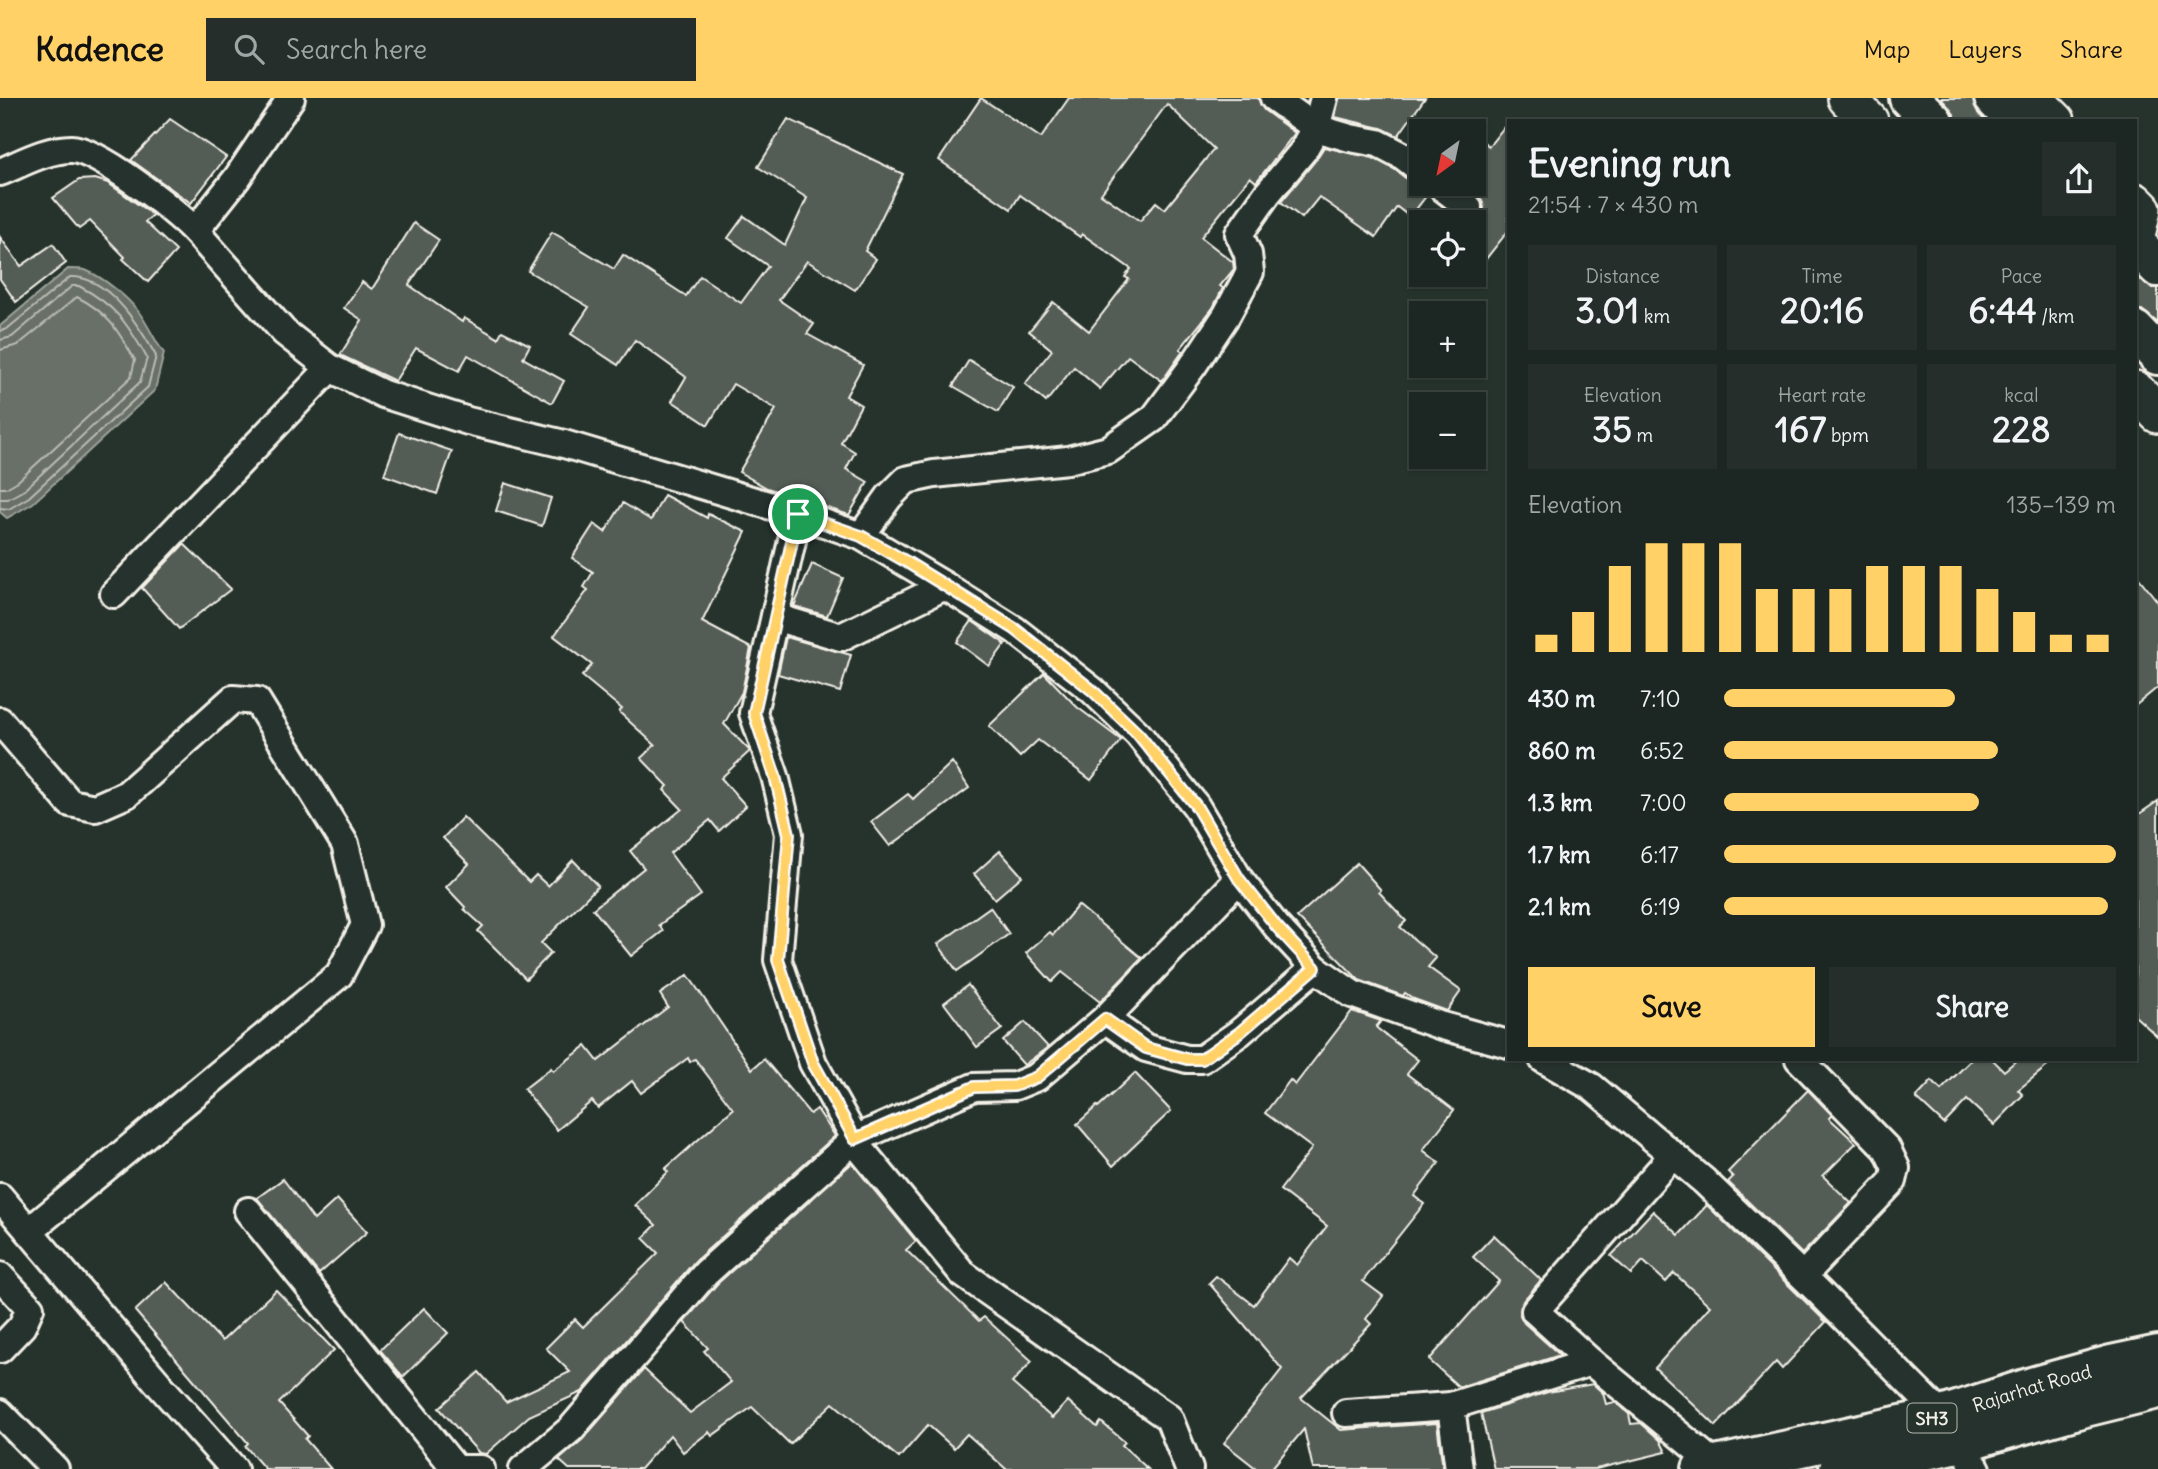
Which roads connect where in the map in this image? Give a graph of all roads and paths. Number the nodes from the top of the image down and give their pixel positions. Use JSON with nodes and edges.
{"nodes":[{"id":1,"x":290,"y":98,"type":"edge"},
{"id":2,"x":1274,"y":98,"type":"edge"},
{"id":3,"x":1324,"y":98,"type":"edge"},
{"id":4,"x":1847,"y":98,"type":"edge"},
{"id":5,"x":1909,"y":98,"type":"edge"},
{"id":6,"x":1994,"y":98,"type":"edge"},
{"id":7,"x":2033,"y":98,"type":"edge"},
{"id":8,"x":1867,"y":119,"type":"edge"},
{"id":9,"x":1931,"y":119,"type":"edge"},
{"id":10,"x":2014,"y":119,"type":"edge"},
{"id":11,"x":2054,"y":119,"type":"edge"},
{"id":12,"x":1316,"y":128,"type":"junction"},
{"id":13,"x":1409,"y":161,"type":"edge"},
{"id":14,"x":0,"y":172,"type":"edge"},
{"id":15,"x":1454,"y":196,"type":"edge"},
{"id":16,"x":2137,"y":204,"type":"edge"},
{"id":17,"x":1468,"y":207,"type":"dead end"},
{"id":18,"x":195,"y":231,"type":"junction"},
{"id":19,"x":2137,"y":233,"type":"edge"},
{"id":20,"x":2137,"y":244,"type":"edge"},
{"id":21,"x":2158,"y":267,"type":"edge"},
{"id":22,"x":2137,"y":333,"type":"edge"},
{"id":23,"x":2158,"y":355,"type":"edge"},
{"id":24,"x":330,"y":368,"type":"junction"},
{"id":25,"x":2137,"y":392,"type":"edge"},
{"id":26,"x":2158,"y":414,"type":"edge"},
{"id":27,"x":798,"y":514,"type":"junction"},
{"id":28,"x":861,"y":536,"type":"junction"},
{"id":29,"x":945,"y":586,"type":"junction"},
{"id":30,"x":114,"y":594,"type":"dead end"},
{"id":31,"x":775,"y":617,"type":"junction"},
{"id":32,"x":0,"y":721,"type":"edge"},
{"id":33,"x":1239,"y":879,"type":"junction"},
{"id":34,"x":1315,"y":968,"type":"junction"},
{"id":35,"x":1105,"y":1019,"type":"junction"},
{"id":36,"x":1507,"y":1044,"type":"edge"},
{"id":37,"x":1546,"y":1061,"type":"edge"},
{"id":38,"x":1801,"y":1061,"type":"edge"},
{"id":39,"x":855,"y":1139,"type":"junction"},
{"id":40,"x":1673,"y":1155,"type":"junction"},
{"id":41,"x":0,"y":1197,"type":"edge"},
{"id":42,"x":248,"y":1211,"type":"dead end"},
{"id":43,"x":29,"y":1231,"type":"junction"},
{"id":44,"x":0,"y":1276,"type":"edge"},
{"id":45,"x":1803,"y":1276,"type":"junction"},
{"id":46,"x":0,"y":1349,"type":"edge"},
{"id":47,"x":2158,"y":1355,"type":"edge"},
{"id":48,"x":1591,"y":1362,"type":"junction"},
{"id":49,"x":2158,"y":1389,"type":"edge"},
{"id":50,"x":1451,"y":1406,"type":"junction"},
{"id":51,"x":0,"y":1413,"type":"edge"},
{"id":52,"x":1346,"y":1413,"type":"dead end"},
{"id":53,"x":1959,"y":1443,"type":"edge"},
{"id":54,"x":1710,"y":1467,"type":"edge"},
{"id":55,"x":454,"y":1468,"type":"edge"},
{"id":56,"x":55,"y":1469,"type":"edge"},
{"id":57,"x":234,"y":1469,"type":"edge"},
{"id":58,"x":481,"y":1469,"type":"edge"},
{"id":59,"x":523,"y":1469,"type":"edge"},
{"id":60,"x":1189,"y":1469,"type":"edge"},
{"id":61,"x":1460,"y":1469,"type":"edge"},
{"id":62,"x":1839,"y":1469,"type":"edge"}],
"edges":[{"from":1,"to":18,"type":"street"},
{"from":2,"to":12,"type":"street"},
{"from":3,"to":12,"type":"street"},
{"from":4,"to":8,"type":"street"},
{"from":5,"to":9,"type":"main road"},
{"from":6,"to":10,"type":"main road"},
{"from":7,"to":11,"type":"street"},
{"from":12,"to":13,"type":"street"},
{"from":12,"to":28,"type":"street"},
{"from":14,"to":18,"type":"street"},
{"from":15,"to":17,"type":"street"},
{"from":16,"to":19,"type":"street"},
{"from":18,"to":24,"type":"street"},
{"from":20,"to":21,"type":"main road"},
{"from":22,"to":23,"type":"main road"},
{"from":24,"to":27,"type":"street"},
{"from":24,"to":30,"type":"street"},
{"from":25,"to":26,"type":"street"},
{"from":27,"to":28,"type":"street"},
{"from":27,"to":31,"type":"street"},
{"from":28,"to":29,"type":"street"},
{"from":29,"to":31,"type":"street"},
{"from":29,"to":33,"type":"street"},
{"from":31,"to":39,"type":"street"},
{"from":32,"to":43,"type":"street"},
{"from":33,"to":34,"type":"street"},
{"from":33,"to":35,"type":"street"},
{"from":34,"to":35,"type":"street"},
{"from":34,"to":36,"type":"street"},
{"from":35,"to":39,"type":"street"},
{"from":37,"to":40,"type":"street"},
{"from":38,"to":45,"type":"street"},
{"from":39,"to":59,"type":"street"},
{"from":39,"to":60,"type":"street"},
{"from":40,"to":45,"type":"street"},
{"from":40,"to":48,"type":"street"},
{"from":41,"to":43,"type":"street"},
{"from":42,"to":55,"type":"street"},
{"from":43,"to":57,"type":"street"},
{"from":44,"to":46,"type":"street"},
{"from":45,"to":53,"type":"street"},
{"from":47,"to":53,"type":"main road","name":"Rajarhat Road","number":"SH3"},
{"from":48,"to":50,"type":"street"},
{"from":48,"to":54,"type":"street"},
{"from":49,"to":53,"type":"main road","name":"Rajarhat Road","number":"SH3"},
{"from":50,"to":52,"type":"street"},
{"from":50,"to":61,"type":"street"},
{"from":51,"to":56,"type":"street"},
{"from":53,"to":54,"type":"main road","name":"Rajarhat Road","number":"SH3"},
{"from":53,"to":62,"type":"main road","name":"Rajarhat Road","number":"SH3"},
{"from":55,"to":58,"type":"street"}]}
